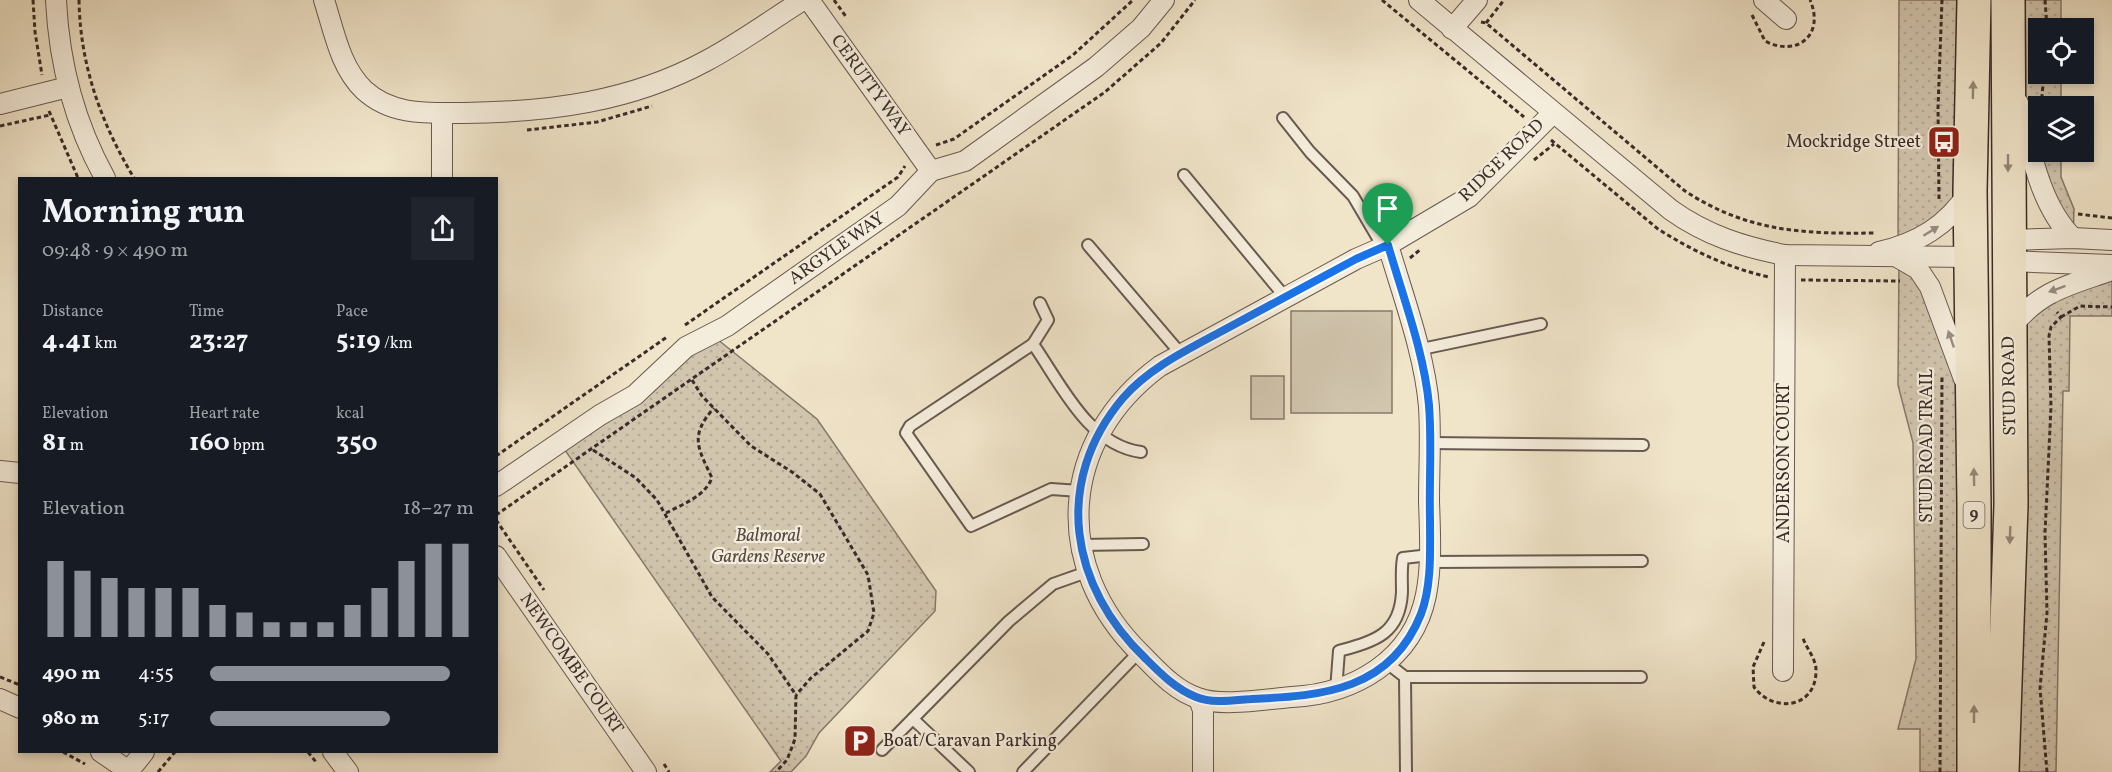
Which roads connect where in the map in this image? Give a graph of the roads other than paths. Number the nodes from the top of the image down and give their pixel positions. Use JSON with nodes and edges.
{"nodes":[{"id":1,"x":56,"y":0,"type":"edge"},
{"id":2,"x":324,"y":0,"type":"edge"},
{"id":3,"x":803,"y":0,"type":"edge"},
{"id":4,"x":809,"y":0,"type":"edge"},
{"id":5,"x":1164,"y":0,"type":"edge"},
{"id":6,"x":1419,"y":0,"type":"edge"},
{"id":7,"x":1477,"y":0,"type":"edge"},
{"id":8,"x":1764,"y":0,"type":"edge"},
{"id":9,"x":1974,"y":0,"type":"edge"},
{"id":10,"x":2008,"y":0,"type":"edge"},
{"id":11,"x":1786,"y":19,"type":"dead end"},
{"id":12,"x":1452,"y":28,"type":"junction"},
{"id":13,"x":2008,"y":66,"type":"junction"},
{"id":14,"x":68,"y":87,"type":"junction"},
{"id":15,"x":0,"y":104,"type":"edge"},
{"id":16,"x":1553,"y":112,"type":"junction"},
{"id":17,"x":442,"y":113,"type":"junction"},
{"id":18,"x":1283,"y":118,"type":"dead end"},
{"id":19,"x":931,"y":171,"type":"junction"},
{"id":20,"x":1184,"y":175,"type":"dead end"},
{"id":21,"x":105,"y":177,"type":"edge"},
{"id":22,"x":442,"y":177,"type":"edge"},
{"id":23,"x":1970,"y":191,"type":"junction"},
{"id":24,"x":2073,"y":238,"type":"junction"},
{"id":25,"x":2112,"y":240,"type":"edge"},
{"id":26,"x":1088,"y":245,"type":"dead end"},
{"id":27,"x":1386,"y":246,"type":"junction"},
{"id":28,"x":2009,"y":251,"type":"junction"},
{"id":29,"x":1785,"y":255,"type":"junction"},
{"id":30,"x":1856,"y":257,"type":"junction"},
{"id":31,"x":1971,"y":257,"type":"junction"},
{"id":32,"x":1899,"y":258,"type":"junction"},
{"id":33,"x":2112,"y":268,"type":"edge"},
{"id":34,"x":1285,"y":297,"type":"junction"},
{"id":35,"x":1040,"y":303,"type":"dead end"},
{"id":36,"x":1541,"y":324,"type":"dead end"},
{"id":37,"x":2009,"y":330,"type":"junction"},
{"id":38,"x":1033,"y":344,"type":"junction"},
{"id":39,"x":1417,"y":351,"type":"junction"},
{"id":40,"x":1181,"y":354,"type":"junction"},
{"id":41,"x":1973,"y":416,"type":"junction"},
{"id":42,"x":1099,"y":434,"type":"junction"},
{"id":43,"x":1429,"y":443,"type":"junction"},
{"id":44,"x":1643,"y":445,"type":"dead end"},
{"id":45,"x":1141,"y":452,"type":"dead end"},
{"id":46,"x":0,"y":471,"type":"edge"},
{"id":47,"x":18,"y":473,"type":"edge"},
{"id":48,"x":498,"y":485,"type":"edge"},
{"id":49,"x":1080,"y":491,"type":"junction"},
{"id":50,"x":1143,"y":544,"type":"dead end"},
{"id":51,"x":1080,"y":545,"type":"junction"},
{"id":52,"x":498,"y":559,"type":"edge"},
{"id":53,"x":1430,"y":559,"type":"junction"},
{"id":54,"x":1642,"y":561,"type":"dead end"},
{"id":55,"x":1087,"y":572,"type":"junction"},
{"id":56,"x":1139,"y":652,"type":"junction"},
{"id":57,"x":1387,"y":663,"type":"junction"},
{"id":58,"x":1783,"y":671,"type":"dead end"},
{"id":59,"x":1405,"y":677,"type":"junction"},
{"id":60,"x":1641,"y":677,"type":"dead end"},
{"id":61,"x":1336,"y":690,"type":"junction"},
{"id":62,"x":0,"y":699,"type":"edge"},
{"id":63,"x":1199,"y":699,"type":"junction"},
{"id":64,"x":18,"y":707,"type":"edge"},
{"id":65,"x":913,"y":719,"type":"junction"},
{"id":66,"x":882,"y":750,"type":"dead end"},
{"id":67,"x":143,"y":753,"type":"edge"},
{"id":68,"x":334,"y":753,"type":"edge"},
{"id":69,"x":96,"y":760,"type":"edge"},
{"id":70,"x":1203,"y":764,"type":"edge"},
{"id":71,"x":129,"y":772,"type":"edge"},
{"id":72,"x":348,"y":772,"type":"edge"},
{"id":73,"x":646,"y":772,"type":"edge"},
{"id":74,"x":969,"y":772,"type":"edge"},
{"id":75,"x":1023,"y":772,"type":"edge"},
{"id":76,"x":1190,"y":772,"type":"edge"},
{"id":77,"x":1406,"y":772,"type":"edge"},
{"id":78,"x":1974,"y":772,"type":"edge"},
{"id":79,"x":2002,"y":772,"type":"edge"}],
"edges":[{"from":1,"to":14,"type":"street"},
{"from":2,"to":17,"type":"street"},
{"from":3,"to":17,"type":"street"},
{"from":4,"to":19,"type":"street","name":"CERUTTY WAY"},
{"from":5,"to":19,"type":"street"},
{"from":6,"to":12,"type":"street"},
{"from":7,"to":12,"type":"street"},
{"from":8,"to":11,"type":"street"},
{"from":23,"to":9,"type":"highway","name":"STUD ROAD","number":"9","one_way":true},
{"from":10,"to":13,"type":"highway","name":"STUD ROAD","number":"9"},
{"from":12,"to":16,"type":"street"},
{"from":13,"to":24,"type":"street"},
{"from":13,"to":28,"type":"highway","name":"STUD ROAD","number":"9","one_way":true},
{"from":14,"to":15,"type":"street"},
{"from":14,"to":21,"type":"street"},
{"from":16,"to":27,"type":"street","name":"RIDGE ROAD"},
{"from":16,"to":29,"type":"street"},
{"from":17,"to":22,"type":"street"},
{"from":18,"to":27,"type":"lane"},
{"from":19,"to":48,"type":"street","name":"ARGYLE WAY"},
{"from":20,"to":34,"type":"lane"},
{"from":30,"to":23,"type":"street","one_way":true},
{"from":23,"to":31,"type":"highway","name":"STUD ROAD","number":"9"},
{"from":24,"to":25,"type":"street"},
{"from":24,"to":28,"type":"street"},
{"from":26,"to":40,"type":"lane"},
{"from":27,"to":34,"type":"street","name":"RIDGE ROAD"},
{"from":27,"to":39,"type":"street","name":"RIDGE ROAD"},
{"from":28,"to":31,"type":"highway"},
{"from":28,"to":33,"type":"street"},
{"from":28,"to":37,"type":"highway","name":"STUD ROAD","number":"9"},
{"from":29,"to":30,"type":"street"},
{"from":29,"to":58,"type":"street","name":"ANDERSON COURT"},
{"from":30,"to":32,"type":"street"},
{"from":31,"to":32,"type":"street"},
{"from":31,"to":41,"type":"highway","name":"STUD ROAD","number":"9"},
{"from":41,"to":32,"type":"street","one_way":true},
{"from":33,"to":37,"type":"street","one_way":true},
{"from":34,"to":40,"type":"street","name":"RIDGE ROAD"},
{"from":35,"to":38,"type":"lane"},
{"from":36,"to":39,"type":"lane"},
{"from":37,"to":79,"type":"highway","name":"STUD ROAD","number":"9","one_way":true},
{"from":38,"to":42,"type":"lane"},
{"from":38,"to":49,"type":"lane"},
{"from":39,"to":43,"type":"street","name":"RIDGE ROAD"},
{"from":40,"to":42,"type":"street","name":"RIDGE ROAD"},
{"from":78,"to":41,"type":"highway","name":"STUD ROAD","number":"9","one_way":true},
{"from":42,"to":45,"type":"lane"},
{"from":42,"to":49,"type":"street","name":"RIDGE ROAD"},
{"from":43,"to":44,"type":"lane"},
{"from":43,"to":53,"type":"street","name":"RIDGE ROAD"},
{"from":46,"to":47,"type":"street"},
{"from":49,"to":51,"type":"street","name":"RIDGE ROAD"},
{"from":50,"to":51,"type":"lane"},
{"from":51,"to":55,"type":"street","name":"RIDGE ROAD"},
{"from":52,"to":73,"type":"street","name":"NEWCOMBE COURT"},
{"from":53,"to":54,"type":"lane"},
{"from":53,"to":57,"type":"street","name":"RIDGE ROAD"},
{"from":53,"to":61,"type":"lane"},
{"from":55,"to":56,"type":"street","name":"RIDGE ROAD"},
{"from":55,"to":65,"type":"lane"},
{"from":56,"to":63,"type":"street","name":"RIDGE ROAD"},
{"from":56,"to":75,"type":"lane"},
{"from":57,"to":59,"type":"lane"},
{"from":57,"to":61,"type":"street","name":"RIDGE ROAD"},
{"from":59,"to":60,"type":"lane"},
{"from":59,"to":77,"type":"lane"},
{"from":61,"to":63,"type":"street","name":"RIDGE ROAD"},
{"from":62,"to":64,"type":"street"},
{"from":63,"to":70,"type":"street"},
{"from":65,"to":66,"type":"lane"},
{"from":65,"to":74,"type":"lane"},
{"from":67,"to":71,"type":"street"},
{"from":68,"to":72,"type":"street"},
{"from":69,"to":71,"type":"street"},
{"from":70,"to":76,"type":"lane"}]}
